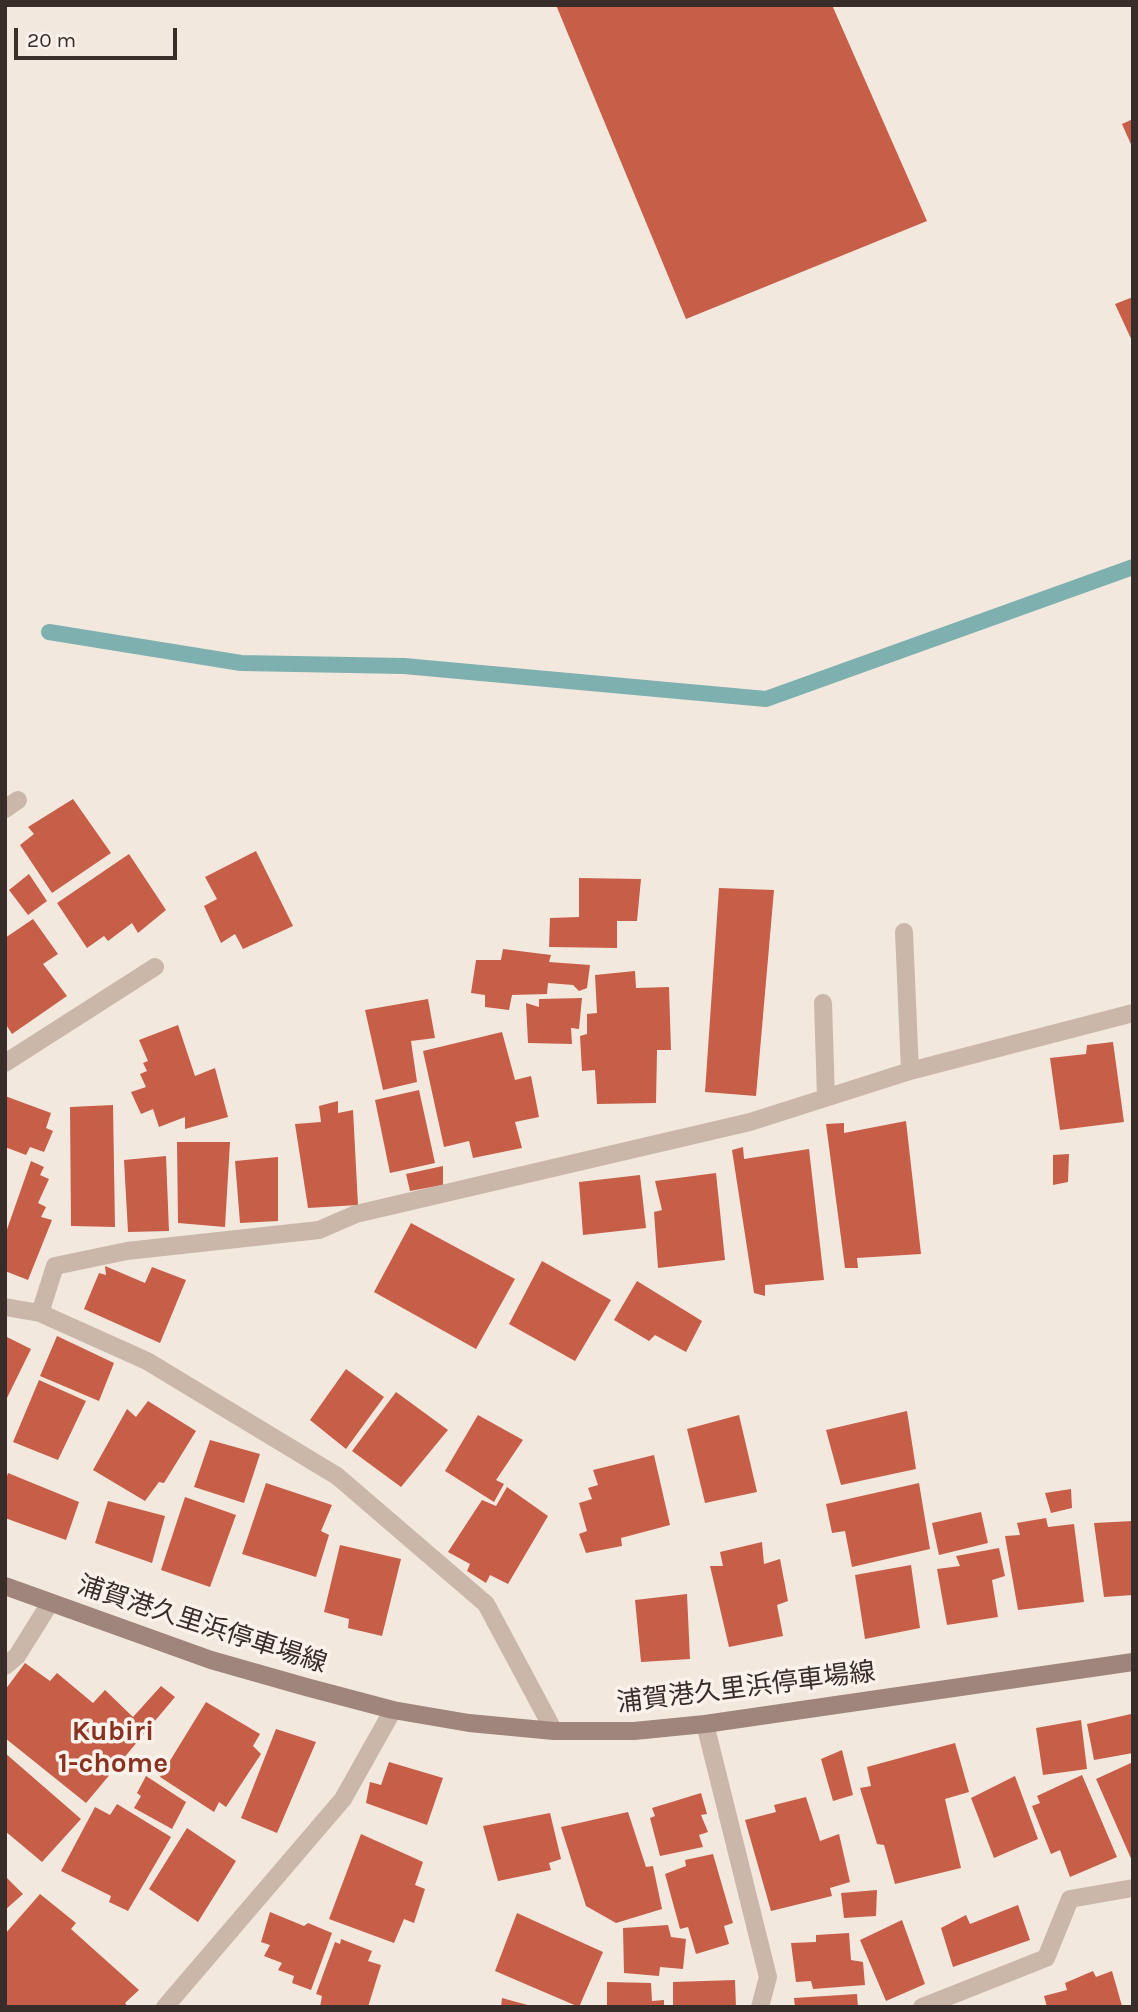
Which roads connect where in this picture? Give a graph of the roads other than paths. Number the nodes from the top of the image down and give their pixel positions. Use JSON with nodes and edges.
{"nodes":[{"id":1,"x":904,"y":932,"type":"dead end"},
{"id":2,"x":155,"y":967,"type":"dead end"},
{"id":3,"x":823,"y":1003,"type":"dead end"},
{"id":4,"x":1133,"y":1013,"type":"edge"},
{"id":5,"x":5,"y":1063,"type":"edge"},
{"id":6,"x":910,"y":1071,"type":"junction"},
{"id":7,"x":826,"y":1097,"type":"junction"},
{"id":8,"x":5,"y":1307,"type":"edge"},
{"id":9,"x":40,"y":1313,"type":"junction"},
{"id":10,"x":5,"y":1587,"type":"edge"},
{"id":11,"x":50,"y":1603,"type":"junction"},
{"id":12,"x":1133,"y":1662,"type":"edge"},
{"id":13,"x":5,"y":1666,"type":"edge"},
{"id":14,"x":393,"y":1710,"type":"junction"},
{"id":15,"x":705,"y":1724,"type":"junction"},
{"id":16,"x":554,"y":1731,"type":"junction"},
{"id":17,"x":1133,"y":1888,"type":"edge"},
{"id":18,"x":165,"y":2007,"type":"edge"},
{"id":19,"x":760,"y":2007,"type":"edge"},
{"id":20,"x":922,"y":2007,"type":"edge"}],
"edges":[{"from":1,"to":6,"type":"lane"},
{"from":2,"to":5,"type":"lane"},
{"from":3,"to":7,"type":"lane"},
{"from":4,"to":6,"type":"lane"},
{"from":6,"to":7,"type":"lane"},
{"from":7,"to":9,"type":"lane"},
{"from":8,"to":9,"type":"lane"},
{"from":9,"to":16,"type":"lane"},
{"from":10,"to":11,"type":"main road","name":"浦賀港久里浜停車場線"},
{"from":11,"to":13,"type":"lane"},
{"from":11,"to":14,"type":"main road","name":"浦賀港久里浜停車場線"},
{"from":12,"to":15,"type":"main road","name":"浦賀港久里浜停車場線"},
{"from":14,"to":16,"type":"main road","name":"浦賀港久里浜停車場線"},
{"from":14,"to":18,"type":"lane"},
{"from":15,"to":16,"type":"main road","name":"浦賀港久里浜停車場線"},
{"from":15,"to":19,"type":"lane"},
{"from":17,"to":20,"type":"lane"}]}
